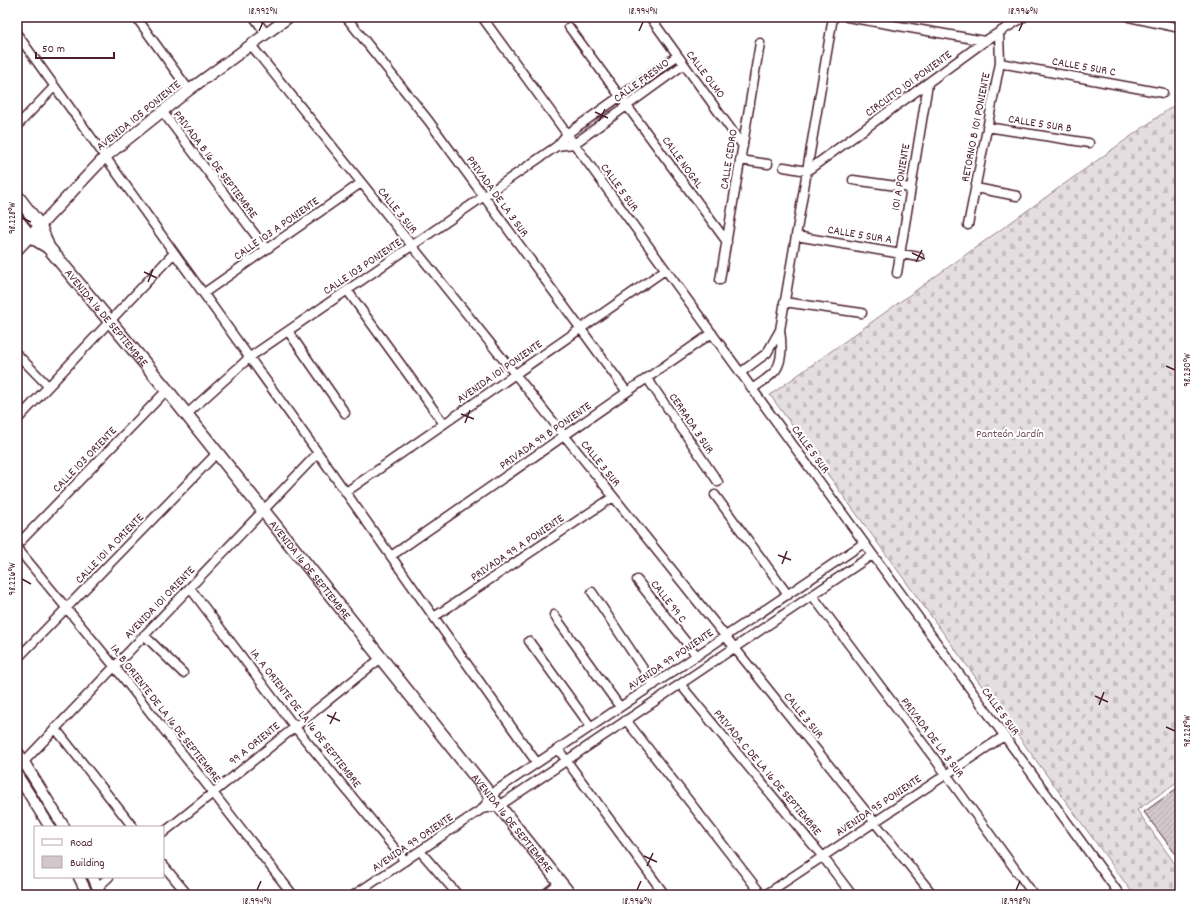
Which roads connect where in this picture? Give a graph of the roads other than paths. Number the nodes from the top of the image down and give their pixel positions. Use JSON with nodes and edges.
{"nodes":[{"id":1,"x":136,"y":17,"type":"edge"},
{"id":2,"x":254,"y":17,"type":"edge"},
{"id":3,"x":289,"y":17,"type":"edge"},
{"id":4,"x":346,"y":17,"type":"edge"},
{"id":5,"x":482,"y":17,"type":"edge"},
{"id":6,"x":650,"y":17,"type":"edge"},
{"id":7,"x":833,"y":17,"type":"edge"},
{"id":8,"x":847,"y":17,"type":"edge"},
{"id":9,"x":1024,"y":17,"type":"edge"},
{"id":10,"x":1129,"y":17,"type":"edge"},
{"id":11,"x":569,"y":27,"type":"dead end"},
{"id":12,"x":1180,"y":28,"type":"edge"},
{"id":13,"x":999,"y":33,"type":"junction"},
{"id":14,"x":17,"y":34,"type":"edge"},
{"id":15,"x":266,"y":34,"type":"junction"},
{"id":16,"x":985,"y":41,"type":"junction"},
{"id":17,"x":760,"y":43,"type":"dead end"},
{"id":18,"x":251,"y":45,"type":"junction"},
{"id":19,"x":677,"y":56,"type":"junction"},
{"id":20,"x":1000,"y":62,"type":"junction"},
{"id":21,"x":683,"y":65,"type":"junction"},
{"id":22,"x":928,"y":84,"type":"junction"},
{"id":23,"x":54,"y":88,"type":"junction"},
{"id":24,"x":189,"y":90,"type":"junction"},
{"id":25,"x":1163,"y":93,"type":"dead end"},
{"id":26,"x":620,"y":97,"type":"junction"},
{"id":27,"x":626,"y":106,"type":"junction"},
{"id":28,"x":162,"y":112,"type":"junction"},
{"id":29,"x":17,"y":126,"type":"edge"},
{"id":30,"x":987,"y":127,"type":"junction"},
{"id":31,"x":567,"y":134,"type":"junction"},
{"id":32,"x":1089,"y":143,"type":"dead end"},
{"id":33,"x":574,"y":144,"type":"junction"},
{"id":34,"x":557,"y":146,"type":"junction"},
{"id":35,"x":743,"y":146,"type":"junction"},
{"id":36,"x":104,"y":158,"type":"junction"},
{"id":37,"x":740,"y":160,"type":"junction"},
{"id":38,"x":768,"y":164,"type":"dead end"},
{"id":39,"x":784,"y":167,"type":"dead end"},
{"id":40,"x":807,"y":171,"type":"junction"},
{"id":41,"x":853,"y":180,"type":"dead end"},
{"id":42,"x":361,"y":183,"type":"junction"},
{"id":43,"x":911,"y":188,"type":"junction"},
{"id":44,"x":976,"y":188,"type":"junction"},
{"id":45,"x":17,"y":196,"type":"edge"},
{"id":46,"x":484,"y":196,"type":"junction"},
{"id":47,"x":1017,"y":196,"type":"dead end"},
{"id":48,"x":17,"y":220,"type":"edge"},
{"id":49,"x":968,"y":225,"type":"dead end"},
{"id":50,"x":40,"y":226,"type":"junction"},
{"id":51,"x":30,"y":236,"type":"junction"},
{"id":52,"x":796,"y":236,"type":"junction"},
{"id":53,"x":727,"y":242,"type":"junction"},
{"id":54,"x":48,"y":246,"type":"junction"},
{"id":55,"x":412,"y":246,"type":"junction"},
{"id":56,"x":266,"y":249,"type":"junction"},
{"id":57,"x":17,"y":250,"type":"edge"},
{"id":58,"x":900,"y":252,"type":"junction"},
{"id":59,"x":174,"y":253,"type":"junction"},
{"id":60,"x":920,"y":257,"type":"dead end"},
{"id":61,"x":666,"y":270,"type":"junction"},
{"id":62,"x":897,"y":274,"type":"dead end"},
{"id":63,"x":720,"y":280,"type":"dead end"},
{"id":64,"x":348,"y":290,"type":"junction"},
{"id":65,"x":204,"y":293,"type":"junction"},
{"id":66,"x":784,"y":302,"type":"junction"},
{"id":67,"x":862,"y":313,"type":"dead end"},
{"id":68,"x":109,"y":320,"type":"junction"},
{"id":69,"x":580,"y":329,"type":"junction"},
{"id":70,"x":780,"y":330,"type":"junction"},
{"id":71,"x":288,"y":331,"type":"junction"},
{"id":72,"x":712,"y":333,"type":"junction"},
{"id":73,"x":17,"y":354,"type":"edge"},
{"id":74,"x":250,"y":357,"type":"junction"},
{"id":75,"x":740,"y":373,"type":"junction"},
{"id":76,"x":515,"y":374,"type":"junction"},
{"id":77,"x":647,"y":378,"type":"junction"},
{"id":78,"x":48,"y":386,"type":"junction"},
{"id":79,"x":752,"y":389,"type":"junction"},
{"id":80,"x":167,"y":390,"type":"junction"},
{"id":81,"x":627,"y":392,"type":"junction"},
{"id":82,"x":345,"y":413,"type":"dead end"},
{"id":83,"x":187,"y":414,"type":"junction"},
{"id":84,"x":17,"y":420,"type":"edge"},
{"id":85,"x":444,"y":424,"type":"junction"},
{"id":86,"x":564,"y":436,"type":"junction"},
{"id":87,"x":217,"y":453,"type":"junction"},
{"id":88,"x":318,"y":453,"type":"junction"},
{"id":89,"x":718,"y":482,"type":"dead end"},
{"id":90,"x":346,"y":492,"type":"junction"},
{"id":91,"x":715,"y":495,"type":"dead end"},
{"id":92,"x":613,"y":497,"type":"junction"},
{"id":93,"x":264,"y":510,"type":"junction"},
{"id":94,"x":864,"y":543,"type":"junction"},
{"id":95,"x":17,"y":545,"type":"edge"},
{"id":96,"x":17,"y":548,"type":"edge"},
{"id":97,"x":872,"y":555,"type":"junction"},
{"id":98,"x":392,"y":556,"type":"junction"},
{"id":99,"x":638,"y":580,"type":"dead end"},
{"id":100,"x":190,"y":588,"type":"junction"},
{"id":101,"x":592,"y":592,"type":"dead end"},
{"id":102,"x":788,"y":595,"type":"junction"},
{"id":103,"x":812,"y":595,"type":"junction"},
{"id":104,"x":67,"y":608,"type":"junction"},
{"id":105,"x":554,"y":615,"type":"dead end"},
{"id":106,"x":434,"y":617,"type":"junction"},
{"id":107,"x":144,"y":635,"type":"junction"},
{"id":108,"x":726,"y":636,"type":"junction"},
{"id":109,"x":529,"y":641,"type":"dead end"},
{"id":110,"x":734,"y":648,"type":"junction"},
{"id":111,"x":697,"y":656,"type":"junction"},
{"id":112,"x":17,"y":658,"type":"edge"},
{"id":113,"x":381,"y":658,"type":"junction"},
{"id":114,"x":114,"y":666,"type":"junction"},
{"id":115,"x":183,"y":673,"type":"dead end"},
{"id":116,"x":680,"y":684,"type":"junction"},
{"id":117,"x":654,"y":685,"type":"junction"},
{"id":118,"x":620,"y":707,"type":"junction"},
{"id":119,"x":626,"y":720,"type":"junction"},
{"id":120,"x":294,"y":726,"type":"junction"},
{"id":121,"x":591,"y":727,"type":"junction"},
{"id":122,"x":55,"y":728,"type":"junction"},
{"id":123,"x":1004,"y":736,"type":"junction"},
{"id":124,"x":558,"y":749,"type":"junction"},
{"id":125,"x":17,"y":751,"type":"edge"},
{"id":126,"x":566,"y":761,"type":"junction"},
{"id":127,"x":537,"y":763,"type":"junction"},
{"id":128,"x":20,"y":765,"type":"edge"},
{"id":129,"x":946,"y":774,"type":"junction"},
{"id":130,"x":17,"y":776,"type":"edge"},
{"id":131,"x":213,"y":792,"type":"junction"},
{"id":132,"x":495,"y":801,"type":"junction"},
{"id":133,"x":875,"y":822,"type":"junction"},
{"id":134,"x":49,"y":826,"type":"edge"},
{"id":135,"x":63,"y":826,"type":"edge"},
{"id":136,"x":132,"y":826,"type":"edge"},
{"id":137,"x":164,"y":832,"type":"edge"},
{"id":138,"x":420,"y":851,"type":"junction"},
{"id":139,"x":822,"y":857,"type":"junction"},
{"id":140,"x":405,"y":861,"type":"junction"},
{"id":141,"x":164,"y":866,"type":"edge"},
{"id":142,"x":80,"y":878,"type":"edge"},
{"id":143,"x":93,"y":878,"type":"edge"},
{"id":144,"x":109,"y":878,"type":"edge"},
{"id":145,"x":560,"y":882,"type":"junction"},
{"id":146,"x":99,"y":891,"type":"edge"},
{"id":147,"x":365,"y":892,"type":"edge"},
{"id":148,"x":88,"y":895,"type":"edge"},
{"id":149,"x":188,"y":895,"type":"edge"},
{"id":150,"x":294,"y":895,"type":"edge"},
{"id":151,"x":354,"y":895,"type":"edge"},
{"id":152,"x":458,"y":895,"type":"edge"},
{"id":153,"x":544,"y":895,"type":"edge"},
{"id":154,"x":570,"y":895,"type":"edge"},
{"id":155,"x":665,"y":895,"type":"edge"},
{"id":156,"x":763,"y":895,"type":"edge"},
{"id":157,"x":852,"y":895,"type":"edge"},
{"id":158,"x":933,"y":895,"type":"edge"},
{"id":159,"x":1034,"y":895,"type":"edge"},
{"id":160,"x":1120,"y":895,"type":"edge"}],
"edges":[{"from":1,"to":24,"type":"street"},
{"from":2,"to":15,"type":"street"},
{"from":3,"to":15,"type":"street","name":"AVENIDA 105 PONIENTE"},
{"from":4,"to":46,"type":"street","name":"PRIVADA DE LA 3 SUR"},
{"from":5,"to":31,"type":"street","name":"CALLE 5 SUR"},
{"from":6,"to":19,"type":"street","name":"CALLE OLMO"},
{"from":7,"to":40,"type":"street"},
{"from":8,"to":16,"type":"street"},
{"from":9,"to":13,"type":"street","name":"CIRCUITO 101 PONIENTE"},
{"from":10,"to":12,"type":"street"},
{"from":11,"to":26,"type":"street","name":"CALLE NOGAL"},
{"from":13,"to":16,"type":"street","name":"CIRCUITO 101 PONIENTE"},
{"from":13,"to":20,"type":"street","name":"RETORNO B 101 PONIENTE"},
{"from":14,"to":23,"type":"street"},
{"from":15,"to":18,"type":"street","name":"AVENIDA 105 PONIENTE"},
{"from":16,"to":22,"type":"street","name":"CIRCUITO 101 PONIENTE"},
{"from":17,"to":35,"type":"street","name":"CALLE CEDRO"},
{"from":18,"to":24,"type":"street","name":"AVENIDA 105 PONIENTE"},
{"from":18,"to":42,"type":"street","name":"CALLE 3 SUR"},
{"from":19,"to":21,"type":"street","name":"CALLE OLMO"},
{"from":19,"to":26,"type":"street","name":"CALLE FRESNO"},
{"from":20,"to":25,"type":"street","name":"CALLE 5 SUR C"},
{"from":20,"to":30,"type":"street","name":"RETORNO B 101 PONIENTE"},
{"from":21,"to":27,"type":"street","name":"CALLE FRESNO"},
{"from":21,"to":35,"type":"street","name":"CALLE OLMO"},
{"from":22,"to":40,"type":"street","name":"CIRCUITO 101 PONIENTE"},
{"from":22,"to":43,"type":"street","name":"101 A PONIENTE"},
{"from":23,"to":29,"type":"street"},
{"from":23,"to":36,"type":"street"},
{"from":24,"to":28,"type":"street","name":"AVENIDA 105 PONIENTE"},
{"from":26,"to":27,"type":"street","name":"CALLE NOGAL"},
{"from":26,"to":31,"type":"street","name":"CALLE FRESNO"},
{"from":27,"to":33,"type":"street","name":"CALLE FRESNO"},
{"from":27,"to":53,"type":"street","name":"CALLE NOGAL"},
{"from":28,"to":36,"type":"street","name":"AVENIDA 105 PONIENTE"},
{"from":28,"to":56,"type":"street","name":"PRIVADA B 16 DE SEPTIEMBRE"},
{"from":30,"to":32,"type":"street","name":"CALLE 5 SUR B"},
{"from":30,"to":44,"type":"street","name":"RETORNO B 101 PONIENTE"},
{"from":31,"to":33,"type":"street","name":"CALLE 5 SUR"},
{"from":31,"to":34,"type":"street","name":"CALLE 103 PONIENTE"},
{"from":33,"to":34,"type":"street","name":"CALLE 103 PONIENTE"},
{"from":33,"to":61,"type":"street","name":"CALLE 5 SUR"},
{"from":34,"to":46,"type":"street","name":"CALLE 103 PONIENTE"},
{"from":35,"to":37,"type":"street","name":"CALLE CEDRO"},
{"from":36,"to":50,"type":"street","name":"AVENIDA 105 PONIENTE"},
{"from":36,"to":59,"type":"street"},
{"from":37,"to":38,"type":"street"},
{"from":37,"to":53,"type":"street","name":"CALLE CEDRO"},
{"from":39,"to":40,"type":"street"},
{"from":40,"to":52,"type":"street"},
{"from":41,"to":43,"type":"street"},
{"from":42,"to":55,"type":"street","name":"CALLE 3 SUR"},
{"from":42,"to":56,"type":"street","name":"CALLE 103 A PONIENTE"},
{"from":43,"to":58,"type":"street","name":"101 A PONIENTE"},
{"from":44,"to":47,"type":"street"},
{"from":44,"to":49,"type":"street","name":"RETORNO B 101 PONIENTE"},
{"from":45,"to":50,"type":"main road","name":"AVENIDA 16 DE SEPTIEMBRE"},
{"from":46,"to":55,"type":"street","name":"CALLE 103 PONIENTE"},
{"from":46,"to":69,"type":"street","name":"PRIVADA DE LA 3 SUR"},
{"from":48,"to":51,"type":"main road"},
{"from":50,"to":51,"type":"street","name":"AVENIDA 105 PONIENTE"},
{"from":50,"to":54,"type":"main road","name":"AVENIDA 16 DE SEPTIEMBRE"},
{"from":51,"to":54,"type":"main road","name":"AVENIDA 16 DE SEPTIEMBRE"},
{"from":51,"to":57,"type":"street","name":"AVENIDA 105 PONIENTE"},
{"from":52,"to":58,"type":"street","name":"CALLE 5 SUR A"},
{"from":52,"to":66,"type":"street"},
{"from":53,"to":63,"type":"street","name":"CALLE CEDRO"},
{"from":54,"to":68,"type":"main road","name":"AVENIDA 16 DE SEPTIEMBRE"},
{"from":55,"to":64,"type":"street","name":"CALLE 103 PONIENTE"},
{"from":55,"to":76,"type":"street","name":"CALLE 3 SUR"},
{"from":56,"to":65,"type":"street","name":"CALLE 103 A PONIENTE"},
{"from":58,"to":60,"type":"street","name":"CALLE 5 SUR A"},
{"from":58,"to":62,"type":"street","name":"101 A PONIENTE"},
{"from":59,"to":65,"type":"street"},
{"from":59,"to":68,"type":"street"},
{"from":61,"to":69,"type":"street","name":"AVENIDA 101 PONIENTE"},
{"from":61,"to":72,"type":"street","name":"CALLE 5 SUR"},
{"from":64,"to":71,"type":"street","name":"CALLE 103 PONIENTE"},
{"from":64,"to":85,"type":"street"},
{"from":65,"to":74,"type":"street"},
{"from":66,"to":67,"type":"street"},
{"from":66,"to":70,"type":"street"},
{"from":68,"to":78,"type":"street"},
{"from":68,"to":80,"type":"main road","name":"AVENIDA 16 DE SEPTIEMBRE"},
{"from":69,"to":76,"type":"street","name":"AVENIDA 101 PONIENTE"},
{"from":69,"to":81,"type":"street","name":"PRIVADA DE LA 3 SUR"},
{"from":70,"to":75,"type":"street"},
{"from":70,"to":79,"type":"street"},
{"from":71,"to":74,"type":"street","name":"CALLE 103 PONIENTE"},
{"from":71,"to":82,"type":"street"},
{"from":72,"to":75,"type":"street","name":"CALLE 5 SUR"},
{"from":72,"to":77,"type":"street","name":"PRIVADA 99 B PONIENTE"},
{"from":73,"to":78,"type":"street"},
{"from":74,"to":83,"type":"street","name":"CALLE 103 PONIENTE"},
{"from":74,"to":88,"type":"street"},
{"from":75,"to":79,"type":"street","name":"CALLE 5 SUR"},
{"from":76,"to":85,"type":"street","name":"AVENIDA 101 PONIENTE"},
{"from":76,"to":86,"type":"street","name":"CALLE 3 SUR"},
{"from":77,"to":81,"type":"street","name":"PRIVADA 99 B PONIENTE"},
{"from":77,"to":89,"type":"street","name":"CERRADA 3 SUR"},
{"from":78,"to":84,"type":"street"},
{"from":79,"to":94,"type":"street","name":"CALLE 5 SUR"},
{"from":80,"to":83,"type":"main road","name":"AVENIDA 16 DE SEPTIEMBRE"},
{"from":80,"to":95,"type":"street","name":"CALLE 103 ORIENTE"},
{"from":81,"to":86,"type":"street","name":"PRIVADA 99 B PONIENTE"},
{"from":83,"to":87,"type":"main road","name":"AVENIDA 16 DE SEPTIEMBRE"},
{"from":85,"to":90,"type":"street","name":"AVENIDA 101 PONIENTE"},
{"from":86,"to":92,"type":"street","name":"CALLE 3 SUR"},
{"from":86,"to":98,"type":"street","name":"PRIVADA 99 B PONIENTE"},
{"from":87,"to":93,"type":"main road","name":"AVENIDA 16 DE SEPTIEMBRE"},
{"from":87,"to":104,"type":"street","name":"CALLE 101 A ORIENTE"},
{"from":88,"to":90,"type":"street"},
{"from":88,"to":93,"type":"street","name":"AVENIDA 101 ORIENTE"},
{"from":90,"to":98,"type":"street"},
{"from":91,"to":102,"type":"street"},
{"from":92,"to":106,"type":"street","name":"PRIVADA 99 A PONIENTE"},
{"from":92,"to":108,"type":"street","name":"CALLE 3 SUR"},
{"from":93,"to":100,"type":"street","name":"AVENIDA 101 ORIENTE"},
{"from":93,"to":113,"type":"main road","name":"AVENIDA 16 DE SEPTIEMBRE"},
{"from":94,"to":97,"type":"street","name":"CALLE 5 SUR"},
{"from":94,"to":102,"type":"street","name":"AVENIDA 99 PONIENTE"},
{"from":96,"to":104,"type":"street","name":"1A. B ORIENTE DE LA 16 DE SEPTIEMBRE"},
{"from":97,"to":103,"type":"street"},
{"from":97,"to":123,"type":"street","name":"CALLE 5 SUR"},
{"from":98,"to":106,"type":"street"},
{"from":99,"to":111,"type":"street","name":"CALLE 99 C"},
{"from":100,"to":107,"type":"street","name":"AVENIDA 101 ORIENTE"},
{"from":100,"to":120,"type":"street","name":"1A. A ORIENTE DE LA 16 DE SEPTIEMBRE"},
{"from":101,"to":117,"type":"street"},
{"from":102,"to":108,"type":"street","name":"AVENIDA 99 PONIENTE"},
{"from":103,"to":110,"type":"street"},
{"from":103,"to":129,"type":"street","name":"PRIVADA DE LA 3 SUR"},
{"from":104,"to":112,"type":"street","name":"CALLE 101 A ORIENTE"},
{"from":104,"to":114,"type":"street","name":"1A. B ORIENTE DE LA 16 DE SEPTIEMBRE"},
{"from":105,"to":118,"type":"street"},
{"from":106,"to":127,"type":"street"},
{"from":107,"to":114,"type":"street","name":"AVENIDA 101 ORIENTE"},
{"from":107,"to":115,"type":"street"},
{"from":108,"to":110,"type":"street","name":"CALLE 3 SUR"},
{"from":108,"to":111,"type":"street","name":"AVENIDA 99 PONIENTE"},
{"from":109,"to":121,"type":"street"},
{"from":110,"to":116,"type":"street"},
{"from":110,"to":133,"type":"street","name":"CALLE 3 SUR"},
{"from":111,"to":117,"type":"street","name":"AVENIDA 99 PONIENTE"},
{"from":113,"to":120,"type":"street","name":"99 A ORIENTE"},
{"from":113,"to":132,"type":"main road","name":"AVENIDA 16 DE SEPTIEMBRE"},
{"from":114,"to":122,"type":"street","name":"AVENIDA 101 ORIENTE"},
{"from":114,"to":131,"type":"street","name":"1A. B ORIENTE DE LA 16 DE SEPTIEMBRE"},
{"from":116,"to":119,"type":"street"},
{"from":116,"to":139,"type":"street","name":"PRIVADA C DE LA 16 DE SEPTIEMBRE"},
{"from":117,"to":118,"type":"street","name":"AVENIDA 99 PONIENTE"},
{"from":118,"to":121,"type":"street","name":"AVENIDA 99 PONIENTE"},
{"from":119,"to":126,"type":"street"},
{"from":119,"to":156,"type":"street"},
{"from":120,"to":131,"type":"street","name":"99 A ORIENTE"},
{"from":120,"to":140,"type":"street","name":"1A. A ORIENTE DE LA 16 DE SEPTIEMBRE"},
{"from":121,"to":124,"type":"street","name":"AVENIDA 99 PONIENTE"},
{"from":122,"to":128,"type":"street","name":"AVENIDA 101 ORIENTE"},
{"from":122,"to":136,"type":"street"},
{"from":123,"to":129,"type":"street","name":"AVENIDA 95 PONIENTE"},
{"from":123,"to":160,"type":"street","name":"CALLE 5 SUR"},
{"from":124,"to":126,"type":"street"},
{"from":124,"to":127,"type":"street","name":"AVENIDA 99 PONIENTE"},
{"from":125,"to":128,"type":"street"},
{"from":126,"to":132,"type":"street"},
{"from":126,"to":155,"type":"street"},
{"from":127,"to":132,"type":"street","name":"AVENIDA 99 PONIENTE"},
{"from":128,"to":135,"type":"street"},
{"from":129,"to":133,"type":"street","name":"AVENIDA 95 PONIENTE"},
{"from":129,"to":159,"type":"street","name":"PRIVADA DE LA 3 SUR"},
{"from":130,"to":134,"type":"street"},
{"from":131,"to":137,"type":"street","name":"99 A ORIENTE"},
{"from":131,"to":150,"type":"street","name":"1A. B ORIENTE DE LA 16 DE SEPTIEMBRE"},
{"from":132,"to":138,"type":"street","name":"AVENIDA 99 ORIENTE"},
{"from":132,"to":145,"type":"main road","name":"AVENIDA 16 DE SEPTIEMBRE"},
{"from":133,"to":139,"type":"street","name":"AVENIDA 95 PONIENTE"},
{"from":133,"to":158,"type":"street","name":"CALLE 3 SUR"},
{"from":138,"to":140,"type":"street","name":"AVENIDA 99 ORIENTE"},
{"from":138,"to":152,"type":"street"},
{"from":139,"to":156,"type":"street","name":"AVENIDA 95 PONIENTE"},
{"from":139,"to":157,"type":"street","name":"PRIVADA C DE LA 16 DE SEPTIEMBRE"},
{"from":140,"to":147,"type":"street","name":"AVENIDA 99 ORIENTE"},
{"from":141,"to":149,"type":"street"},
{"from":142,"to":148,"type":"street"},
{"from":143,"to":146,"type":"street"},
{"from":144,"to":146,"type":"street"},
{"from":145,"to":153,"type":"street"},
{"from":145,"to":154,"type":"main road","name":"AVENIDA 16 DE SEPTIEMBRE"},
{"from":147,"to":151,"type":"street","name":"AVENIDA 99 ORIENTE"}]}
